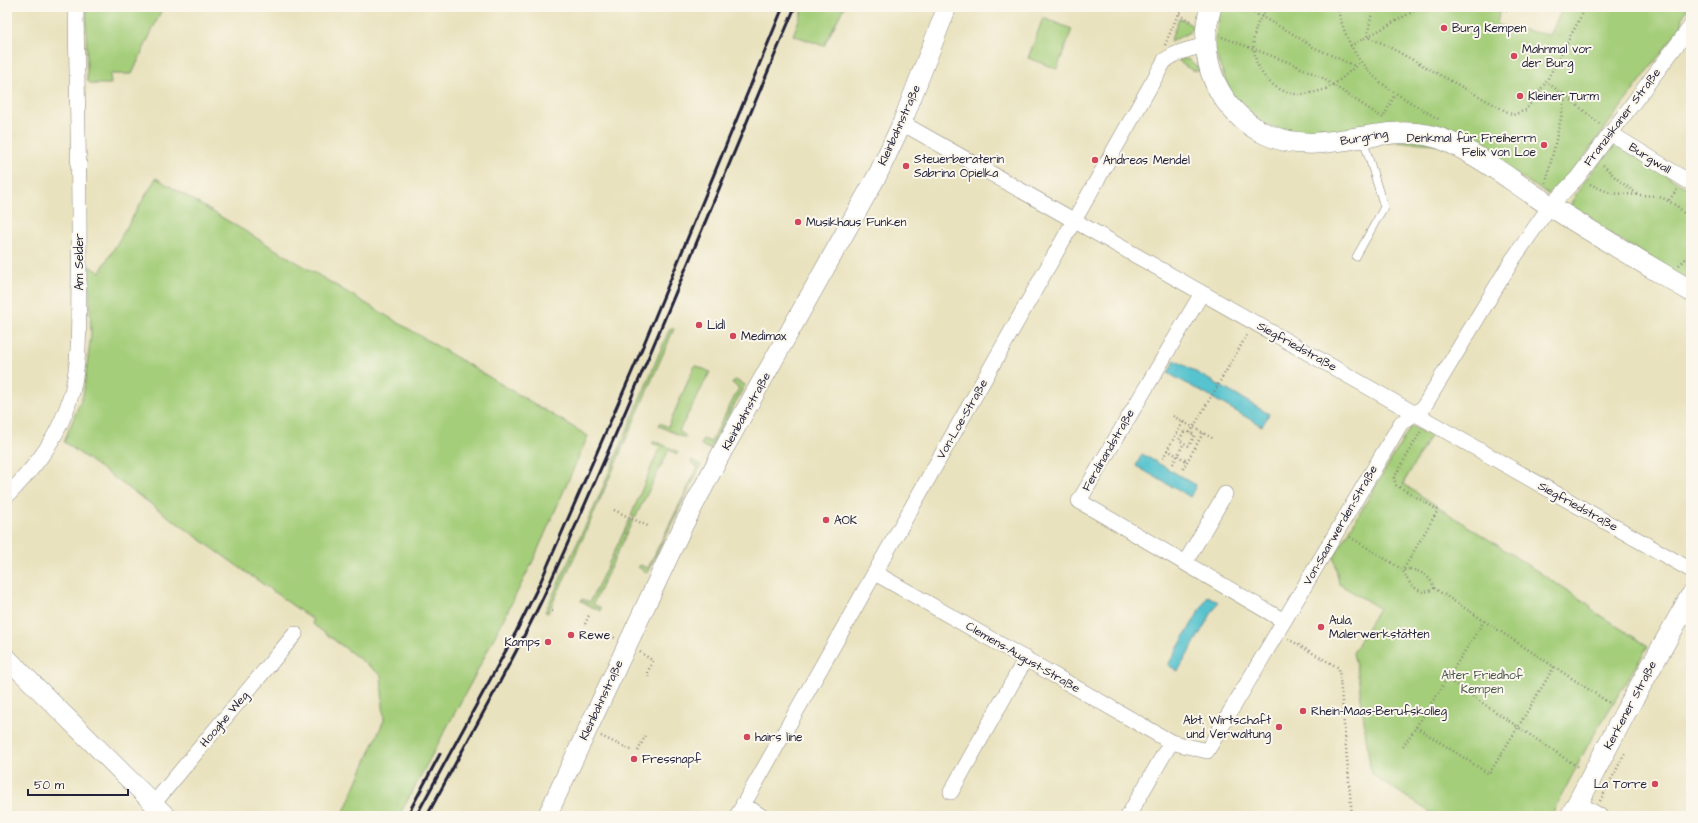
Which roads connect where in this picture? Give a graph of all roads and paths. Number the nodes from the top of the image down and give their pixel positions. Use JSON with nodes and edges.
{"nodes":[{"id":1,"x":76,"y":7,"type":"edge"},
{"id":2,"x":947,"y":7,"type":"edge"},
{"id":3,"x":1184,"y":7,"type":"edge"},
{"id":4,"x":1211,"y":7,"type":"edge"},
{"id":5,"x":1243,"y":7,"type":"edge"},
{"id":6,"x":1270,"y":7,"type":"edge"},
{"id":7,"x":1373,"y":7,"type":"edge"},
{"id":8,"x":1421,"y":7,"type":"edge"},
{"id":9,"x":1482,"y":7,"type":"edge"},
{"id":10,"x":1508,"y":7,"type":"edge"},
{"id":11,"x":1586,"y":7,"type":"edge"},
{"id":12,"x":1681,"y":7,"type":"edge"},
{"id":13,"x":1179,"y":14,"type":"junction"},
{"id":14,"x":1691,"y":14,"type":"edge"},
{"id":15,"x":1262,"y":16,"type":"junction"},
{"id":16,"x":1691,"y":26,"type":"edge"},
{"id":17,"x":1206,"y":38,"type":"junction"},
{"id":18,"x":1367,"y":38,"type":"junction"},
{"id":19,"x":1350,"y":46,"type":"dead end"},
{"id":20,"x":1253,"y":49,"type":"junction"},
{"id":21,"x":1166,"y":59,"type":"junction"},
{"id":22,"x":1360,"y":62,"type":"dead end"},
{"id":23,"x":1355,"y":66,"type":"junction"},
{"id":24,"x":1546,"y":82,"type":"junction"},
{"id":25,"x":1332,"y":84,"type":"junction"},
{"id":26,"x":1395,"y":94,"type":"dead end"},
{"id":27,"x":1566,"y":96,"type":"junction"},
{"id":28,"x":902,"y":123,"type":"junction"},
{"id":29,"x":1610,"y":133,"type":"junction"},
{"id":30,"x":1362,"y":137,"type":"junction"},
{"id":31,"x":1593,"y":155,"type":"junction"},
{"id":32,"x":1577,"y":178,"type":"junction"},
{"id":33,"x":1546,"y":183,"type":"dead end"},
{"id":34,"x":1691,"y":184,"type":"edge"},
{"id":35,"x":1677,"y":190,"type":"dead end"},
{"id":36,"x":1637,"y":195,"type":"junction"},
{"id":37,"x":1669,"y":200,"type":"junction"},
{"id":38,"x":1550,"y":206,"type":"junction"},
{"id":39,"x":1691,"y":220,"type":"edge"},
{"id":40,"x":1075,"y":221,"type":"junction"},
{"id":41,"x":1691,"y":254,"type":"edge"},
{"id":42,"x":1356,"y":257,"type":"dead end"},
{"id":43,"x":1676,"y":268,"type":"dead end"},
{"id":44,"x":1691,"y":291,"type":"edge"},
{"id":45,"x":1202,"y":293,"type":"junction"},
{"id":46,"x":1254,"y":323,"type":"junction"},
{"id":47,"x":1173,"y":416,"type":"dead end"},
{"id":48,"x":1421,"y":417,"type":"junction"},
{"id":49,"x":1183,"y":422,"type":"junction"},
{"id":50,"x":1193,"y":428,"type":"junction"},
{"id":51,"x":1177,"y":433,"type":"junction"},
{"id":52,"x":1190,"y":433,"type":"junction"},
{"id":53,"x":1203,"y":433,"type":"junction"},
{"id":54,"x":1182,"y":435,"type":"junction"},
{"id":55,"x":1214,"y":439,"type":"dead end"},
{"id":56,"x":1192,"y":441,"type":"junction"},
{"id":57,"x":1184,"y":443,"type":"junction"},
{"id":58,"x":1197,"y":444,"type":"junction"},
{"id":59,"x":1167,"y":450,"type":"junction"},
{"id":60,"x":1178,"y":455,"type":"junction"},
{"id":61,"x":1163,"y":458,"type":"dead end"},
{"id":62,"x":1187,"y":461,"type":"junction"},
{"id":63,"x":1173,"y":464,"type":"dead end"},
{"id":64,"x":1182,"y":469,"type":"dead end"},
{"id":65,"x":1225,"y":494,"type":"dead end"},
{"id":66,"x":7,"y":496,"type":"edge"},
{"id":67,"x":614,"y":510,"type":"dead end"},
{"id":68,"x":650,"y":527,"type":"dead end"},
{"id":69,"x":1338,"y":530,"type":"junction"},
{"id":70,"x":1186,"y":563,"type":"junction"},
{"id":71,"x":1403,"y":570,"type":"junction"},
{"id":72,"x":1691,"y":570,"type":"edge"},
{"id":73,"x":875,"y":573,"type":"junction"},
{"id":74,"x":1434,"y":588,"type":"junction"},
{"id":75,"x":1691,"y":596,"type":"edge"},
{"id":76,"x":590,"y":613,"type":"dead end"},
{"id":77,"x":1484,"y":622,"type":"junction"},
{"id":78,"x":585,"y":624,"type":"dead end"},
{"id":79,"x":1281,"y":627,"type":"junction"},
{"id":80,"x":295,"y":634,"type":"dead end"},
{"id":81,"x":627,"y":644,"type":"junction"},
{"id":82,"x":7,"y":658,"type":"edge"},
{"id":83,"x":1026,"y":658,"type":"junction"},
{"id":84,"x":1554,"y":667,"type":"junction"},
{"id":85,"x":648,"y":677,"type":"dead end"},
{"id":86,"x":1447,"y":679,"type":"junction"},
{"id":87,"x":1625,"y":713,"type":"junction"},
{"id":88,"x":1416,"y":727,"type":"junction"},
{"id":89,"x":1518,"y":727,"type":"junction"},
{"id":90,"x":588,"y":729,"type":"junction"},
{"id":91,"x":645,"y":736,"type":"dead end"},
{"id":92,"x":1171,"y":742,"type":"junction"},
{"id":93,"x":1403,"y":747,"type":"dead end"},
{"id":94,"x":631,"y":750,"type":"dead end"},
{"id":95,"x":638,"y":751,"type":"dead end"},
{"id":96,"x":1592,"y":776,"type":"junction"},
{"id":97,"x":951,"y":792,"type":"dead end"},
{"id":98,"x":160,"y":810,"type":"edge"},
{"id":99,"x":740,"y":810,"type":"edge"},
{"id":100,"x":1574,"y":810,"type":"edge"},
{"id":101,"x":550,"y":815,"type":"edge"},
{"id":102,"x":761,"y":816,"type":"edge"},
{"id":103,"x":1128,"y":816,"type":"edge"},
{"id":104,"x":1352,"y":816,"type":"edge"},
{"id":105,"x":1600,"y":816,"type":"edge"}],
"edges":[{"from":1,"to":66,"type":"street","name":"Am Selder"},
{"from":2,"to":28,"type":"street","name":"Kleinbahnstraße"},
{"from":3,"to":13,"type":"path"},
{"from":4,"to":17,"type":"main road","name":"Burgring"},
{"from":5,"to":15,"type":"path"},
{"from":6,"to":15,"type":"path"},
{"from":7,"to":18,"type":"path"},
{"from":8,"to":18,"type":"path"},
{"from":9,"to":10,"type":"path"},
{"from":11,"to":24,"type":"path"},
{"from":12,"to":14,"type":"path"},
{"from":13,"to":17,"type":"path"},
{"from":13,"to":21,"type":"path"},
{"from":15,"to":20,"type":"path"},
{"from":15,"to":23,"type":"path"},
{"from":16,"to":29,"type":"street","name":"Franziskaner Straße"},
{"from":17,"to":20,"type":"path"},
{"from":17,"to":21,"type":"street"},
{"from":17,"to":30,"type":"main road","name":"Burgring"},
{"from":18,"to":19,"type":"path"},
{"from":18,"to":24,"type":"path"},
{"from":20,"to":25,"type":"path"},
{"from":20,"to":25,"type":"path"},
{"from":21,"to":40,"type":"street","name":"Von-Loe-Straße"},
{"from":22,"to":23,"type":"path"},
{"from":23,"to":25,"type":"path"},
{"from":24,"to":27,"type":"path"},
{"from":25,"to":26,"type":"path"},
{"from":27,"to":29,"type":"path"},
{"from":27,"to":33,"type":"path"},
{"from":28,"to":40,"type":"street","name":"Siegfriedstraße"},
{"from":28,"to":81,"type":"street","name":"Kleinbahnstraße"},
{"from":29,"to":31,"type":"street","name":"Franziskaner Straße"},
{"from":29,"to":34,"type":"street","name":"Burgwall"},
{"from":30,"to":38,"type":"main road","name":"Burgring"},
{"from":30,"to":42,"type":"lane"},
{"from":31,"to":32,"type":"street","name":"Franziskaner Straße"},
{"from":31,"to":36,"type":"path"},
{"from":32,"to":36,"type":"path"},
{"from":32,"to":38,"type":"street","name":"Franziskaner Straße"},
{"from":35,"to":37,"type":"path"},
{"from":36,"to":37,"type":"path"},
{"from":37,"to":39,"type":"path"},
{"from":38,"to":44,"type":"main road","name":"Burgring"},
{"from":38,"to":48,"type":"street","name":"Von-Saarwerden-Straße"},
{"from":40,"to":45,"type":"street","name":"Siegfriedstraße"},
{"from":40,"to":73,"type":"street","name":"Von-Loe-Straße"},
{"from":41,"to":43,"type":"path"},
{"from":45,"to":46,"type":"street","name":"Siegfriedstraße"},
{"from":45,"to":70,"type":"street","name":"Ferdinandstraße"},
{"from":46,"to":48,"type":"street","name":"Siegfriedstraße"},
{"from":46,"to":50,"type":"path"},
{"from":47,"to":49,"type":"path"},
{"from":48,"to":69,"type":"street","name":"Von-Saarwerden-Straße"},
{"from":48,"to":71,"type":"path"},
{"from":48,"to":72,"type":"street","name":"Siegfriedstraße"},
{"from":49,"to":50,"type":"path"},
{"from":49,"to":51,"type":"path"},
{"from":50,"to":52,"type":"path"},
{"from":50,"to":53,"type":"path"},
{"from":51,"to":54,"type":"path"},
{"from":51,"to":59,"type":"path"},
{"from":52,"to":54,"type":"path"},
{"from":52,"to":56,"type":"path"},
{"from":53,"to":55,"type":"path"},
{"from":53,"to":58,"type":"path"},
{"from":54,"to":57,"type":"path"},
{"from":56,"to":57,"type":"path"},
{"from":56,"to":58,"type":"path"},
{"from":57,"to":60,"type":"path"},
{"from":58,"to":62,"type":"path"},
{"from":59,"to":60,"type":"path"},
{"from":59,"to":61,"type":"path"},
{"from":60,"to":62,"type":"path"},
{"from":60,"to":63,"type":"path"},
{"from":62,"to":64,"type":"path"},
{"from":65,"to":70,"type":"street"},
{"from":67,"to":68,"type":"path"},
{"from":69,"to":71,"type":"path"},
{"from":69,"to":79,"type":"street","name":"Von-Saarwerden-Straße"},
{"from":70,"to":79,"type":"street","name":"Ferdinandstraße"},
{"from":71,"to":74,"type":"path"},
{"from":71,"to":74,"type":"path"},
{"from":73,"to":83,"type":"street","name":"Clemens-August-Straße"},
{"from":73,"to":99,"type":"street","name":"Von-Loe-Straße"},
{"from":74,"to":77,"type":"path"},
{"from":75,"to":87,"type":"main road","name":"Kerkener Straße"},
{"from":76,"to":78,"type":"path"},
{"from":77,"to":84,"type":"path"},
{"from":77,"to":86,"type":"path"},
{"from":79,"to":92,"type":"street","name":"Von-Saarwerden-Straße"},
{"from":79,"to":104,"type":"path"},
{"from":80,"to":98,"type":"street","name":"Hooghe Weg"},
{"from":81,"to":85,"type":"path"},
{"from":81,"to":90,"type":"street","name":"Kleinbahnstraße"},
{"from":82,"to":98,"type":"street","name":"Hooghe Weg"},
{"from":83,"to":92,"type":"street","name":"Clemens-August-Straße"},
{"from":83,"to":97,"type":"street"},
{"from":84,"to":87,"type":"path"},
{"from":84,"to":89,"type":"path"},
{"from":86,"to":88,"type":"path"},
{"from":86,"to":89,"type":"path"},
{"from":87,"to":96,"type":"main road","name":"Kerkener Straße"},
{"from":88,"to":89,"type":"path"},
{"from":88,"to":93,"type":"path"},
{"from":89,"to":96,"type":"path"},
{"from":90,"to":94,"type":"path"},
{"from":90,"to":101,"type":"street","name":"Kleinbahnstraße"},
{"from":91,"to":95,"type":"path"},
{"from":92,"to":103,"type":"street"},
{"from":96,"to":100,"type":"main road","name":"Kerkener Straße"},
{"from":99,"to":102,"type":"street"},
{"from":100,"to":105,"type":"street"}]}
